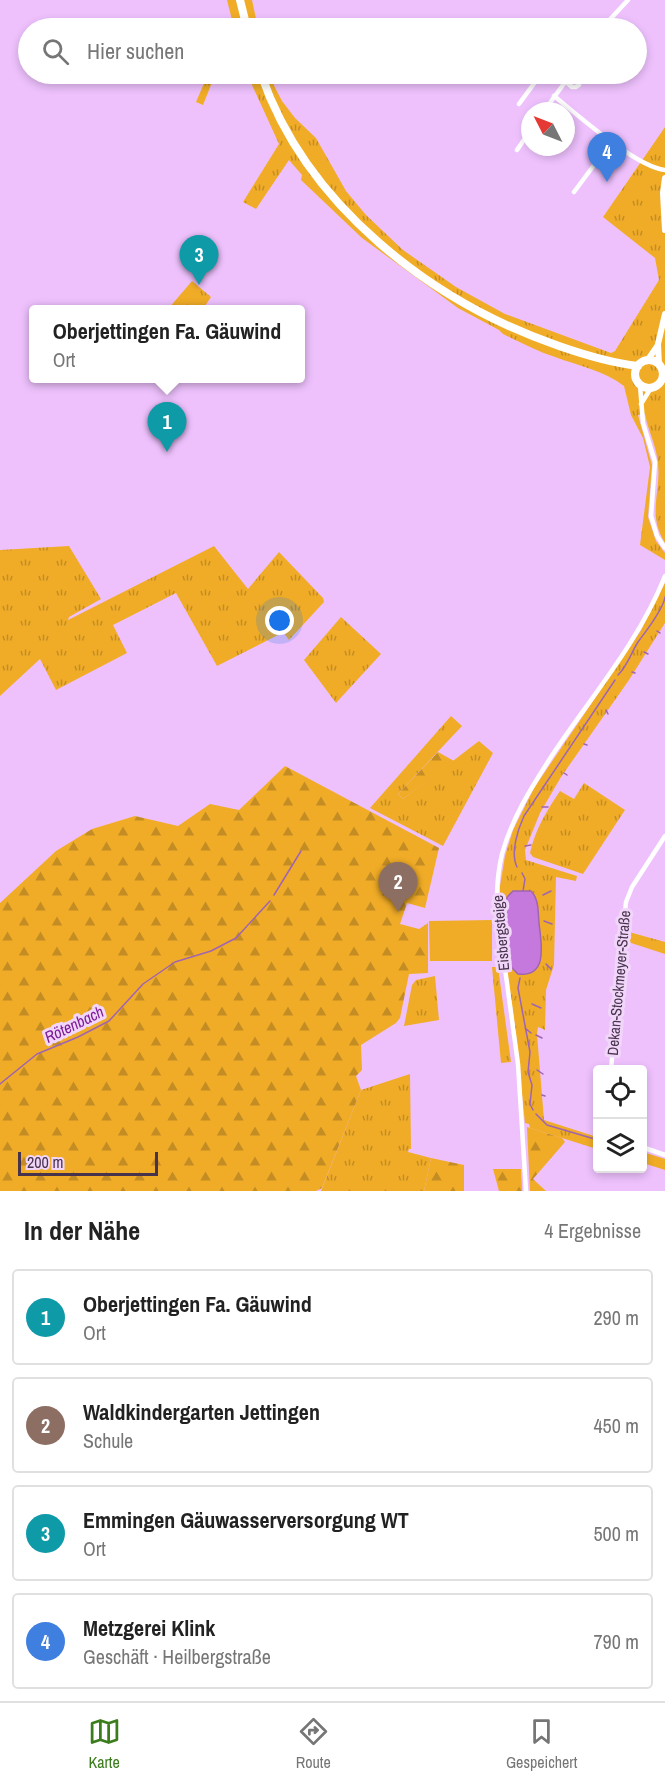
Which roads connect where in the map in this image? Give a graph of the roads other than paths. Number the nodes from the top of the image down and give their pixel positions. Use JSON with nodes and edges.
{"nodes":[{"id":1,"x":240,"y":0,"type":"edge"},
{"id":2,"x":628,"y":0,"type":"edge"},
{"id":3,"x":244,"y":18,"type":"edge"},
{"id":4,"x":611,"y":18,"type":"edge"},
{"id":5,"x":265,"y":84,"type":"edge"},
{"id":6,"x":534,"y":84,"type":"edge"},
{"id":7,"x":564,"y":84,"type":"edge"},
{"id":8,"x":554,"y":96,"type":"junction"},
{"id":9,"x":550,"y":102,"type":"edge"},
{"id":10,"x":519,"y":104,"type":"dead end"},
{"id":11,"x":612,"y":141,"type":"junction"},
{"id":12,"x":521,"y":144,"type":"edge"},
{"id":13,"x":517,"y":150,"type":"dead end"},
{"id":14,"x":665,"y":170,"type":"edge"},
{"id":15,"x":665,"y":178,"type":"edge"},
{"id":16,"x":574,"y":192,"type":"dead end"},
{"id":17,"x":665,"y":230,"type":"edge"},
{"id":18,"x":665,"y":314,"type":"edge"},
{"id":19,"x":658,"y":344,"type":"junction"},
{"id":20,"x":647,"y":361,"type":"junction"},
{"id":21,"x":616,"y":363,"type":"junction"},
{"id":22,"x":638,"y":366,"type":"junction"},
{"id":23,"x":662,"y":370,"type":"edge"},
{"id":24,"x":635,"y":376,"type":"junction"},
{"id":25,"x":662,"y":382,"type":"edge"},
{"id":26,"x":640,"y":385,"type":"junction"},
{"id":27,"x":651,"y":388,"type":"junction"},
{"id":28,"x":641,"y":404,"type":"junction"},
{"id":29,"x":665,"y":548,"type":"edge"},
{"id":30,"x":665,"y":576,"type":"edge"},
{"id":31,"x":665,"y":836,"type":"edge"},
{"id":32,"x":611,"y":1065,"type":"edge"},
{"id":33,"x":647,"y":1149,"type":"edge"},
{"id":34,"x":665,"y":1155,"type":"edge"},
{"id":35,"x":526,"y":1191,"type":"edge"}],
"edges":[{"from":1,"to":3,"type":"main road"},
{"from":2,"to":4,"type":"street"},
{"from":5,"to":21,"type":"main road"},
{"from":6,"to":10,"type":"street"},
{"from":7,"to":8,"type":"street"},
{"from":8,"to":9,"type":"street"},
{"from":8,"to":11,"type":"street"},
{"from":11,"to":14,"type":"street"},
{"from":11,"to":16,"type":"street"},
{"from":12,"to":13,"type":"street"},
{"from":15,"to":17,"type":"street"},
{"from":18,"to":19,"type":"street"},
{"from":19,"to":20,"type":"street"},
{"from":19,"to":23,"type":"street"},
{"from":20,"to":22,"type":"main road"},
{"from":20,"to":23,"type":"main road"},
{"from":21,"to":22,"type":"main road"},
{"from":21,"to":24,"type":"main road"},
{"from":22,"to":24,"type":"main road"},
{"from":23,"to":25,"type":"main road"},
{"from":24,"to":26,"type":"main road"},
{"from":25,"to":27,"type":"main road"},
{"from":26,"to":27,"type":"main road"},
{"from":26,"to":28,"type":"street"},
{"from":27,"to":28,"type":"street"},
{"from":28,"to":29,"type":"street"},
{"from":30,"to":35,"type":"street","name":"Eisbergsteige"},
{"from":31,"to":32,"type":"street","name":"Dekan-Stockmeyer-Straße"},
{"from":33,"to":34,"type":"street"}]}
